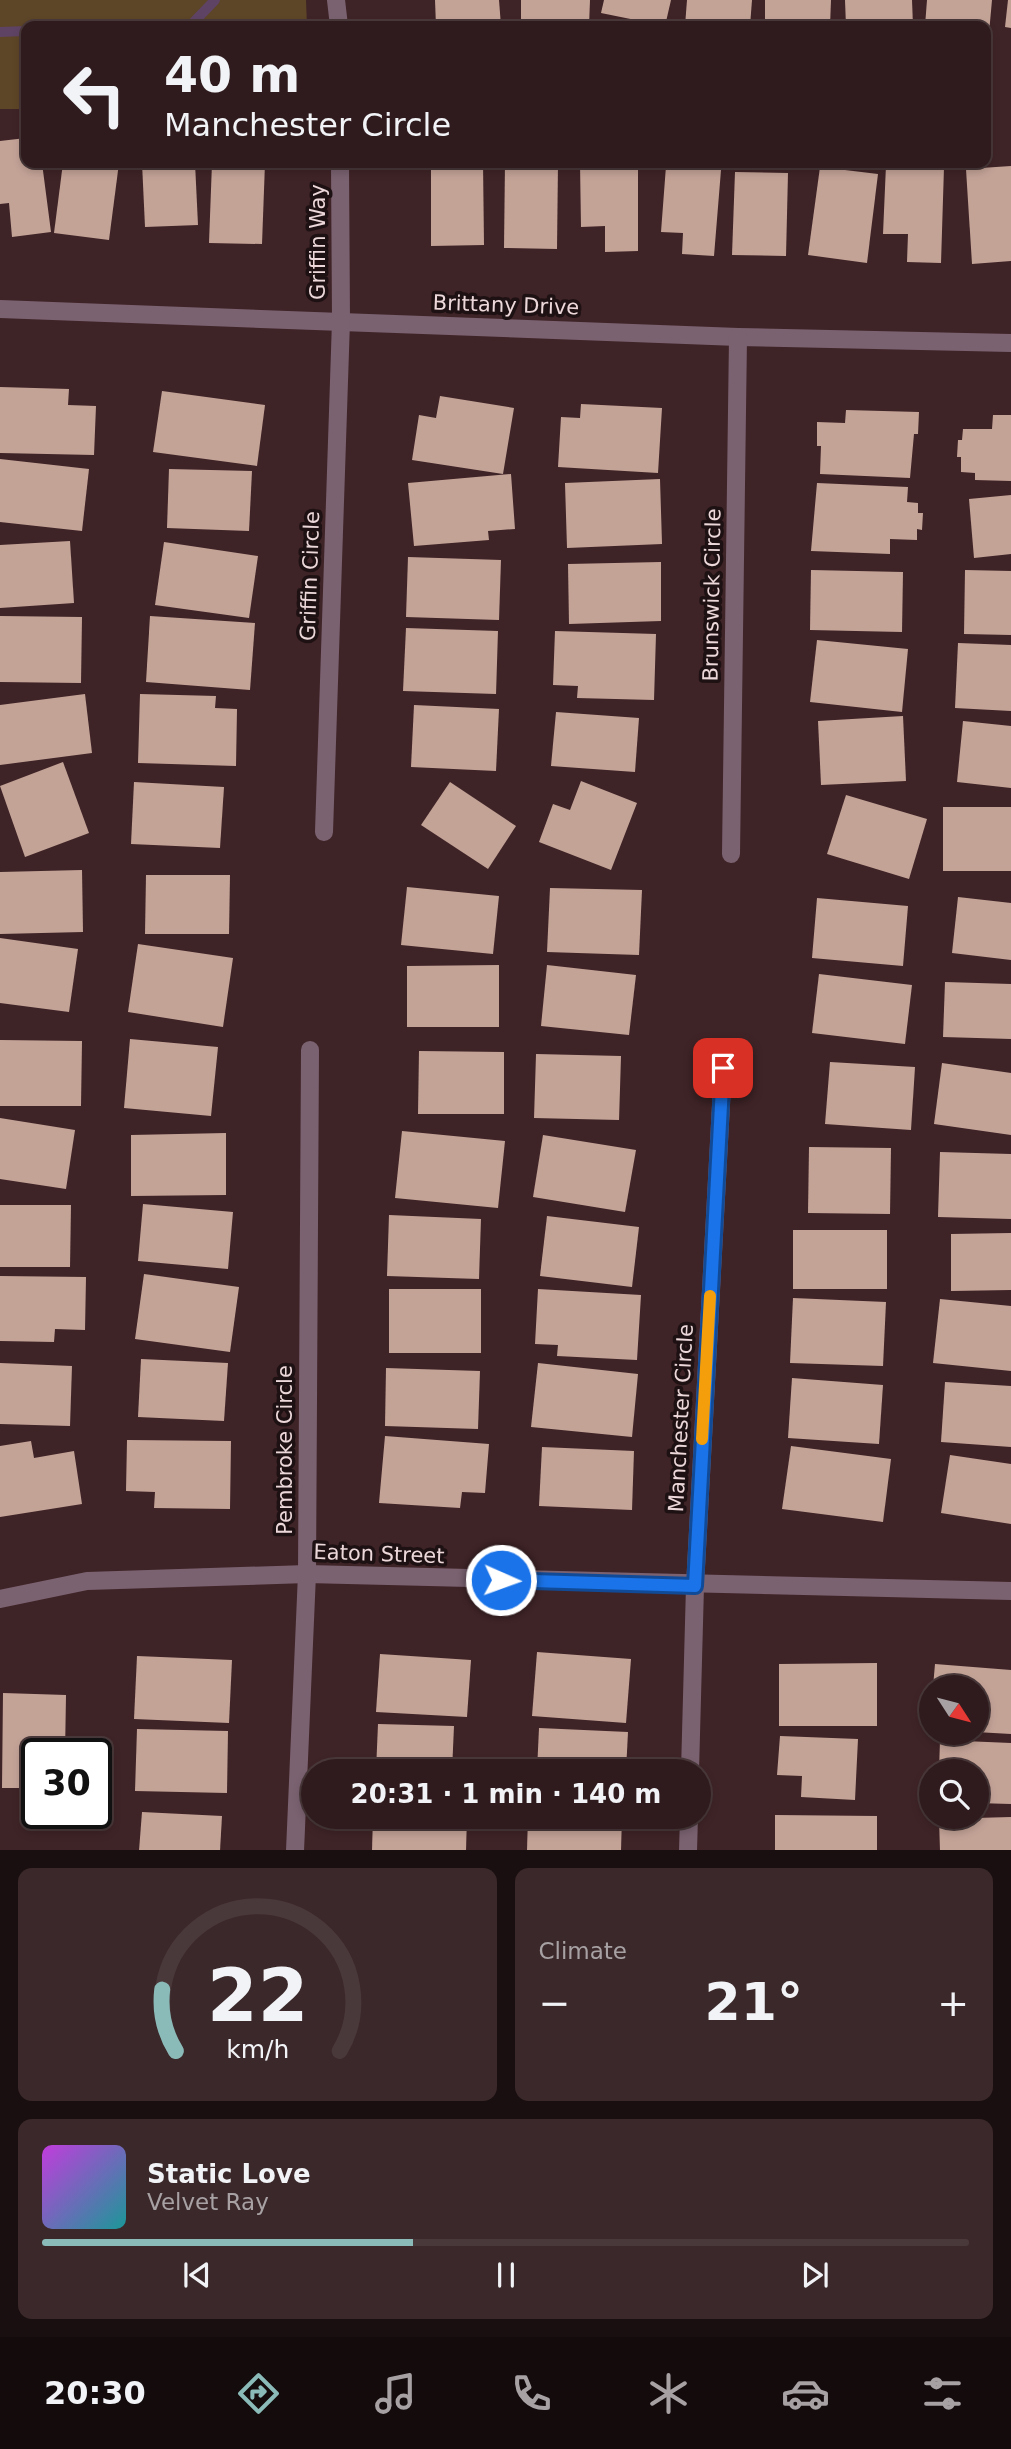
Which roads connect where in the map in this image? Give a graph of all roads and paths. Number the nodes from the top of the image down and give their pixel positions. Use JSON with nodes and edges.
{"nodes":[{"id":1,"x":336,"y":0,"type":"edge"},
{"id":2,"x":339,"y":21,"type":"edge"},
{"id":3,"x":340,"y":168,"type":"edge"},
{"id":4,"x":0,"y":309,"type":"edge"},
{"id":5,"x":341,"y":321,"type":"junction"},
{"id":6,"x":738,"y":337,"type":"junction"},
{"id":7,"x":1011,"y":343,"type":"edge"},
{"id":8,"x":324,"y":832,"type":"dead end"},
{"id":9,"x":731,"y":854,"type":"dead end"},
{"id":10,"x":310,"y":1050,"type":"dead end"},
{"id":11,"x":723,"y":1068,"type":"dead end"},
{"id":12,"x":307,"y":1574,"type":"junction"},
{"id":13,"x":695,"y":1586,"type":"junction"},
{"id":14,"x":1011,"y":1591,"type":"edge"},
{"id":15,"x":0,"y":1599,"type":"edge"},
{"id":16,"x":690,"y":1759,"type":"edge"},
{"id":17,"x":689,"y":1829,"type":"edge"},
{"id":18,"x":295,"y":1850,"type":"edge"},
{"id":19,"x":688,"y":1850,"type":"edge"}],
"edges":[{"from":1,"to":2,"type":"street"},
{"from":3,"to":5,"type":"street","name":"Griffin Way"},
{"from":4,"to":5,"type":"street","name":"Brittany Drive"},
{"from":5,"to":6,"type":"street","name":"Brittany Drive"},
{"from":5,"to":8,"type":"street","name":"Griffin Circle"},
{"from":6,"to":7,"type":"street","name":"Brittany Drive"},
{"from":6,"to":9,"type":"street","name":"Brunswick Circle"},
{"from":10,"to":12,"type":"street","name":"Pembroke Circle"},
{"from":11,"to":13,"type":"street","name":"Manchester Circle"},
{"from":12,"to":13,"type":"street","name":"Eaton Street"},
{"from":12,"to":15,"type":"street","name":"Eaton Street"},
{"from":12,"to":18,"type":"street","name":"Pembroke Circle"},
{"from":13,"to":14,"type":"street","name":"Eaton Street"},
{"from":13,"to":16,"type":"street","name":"Manchester Circle"},
{"from":17,"to":19,"type":"street"}]}
